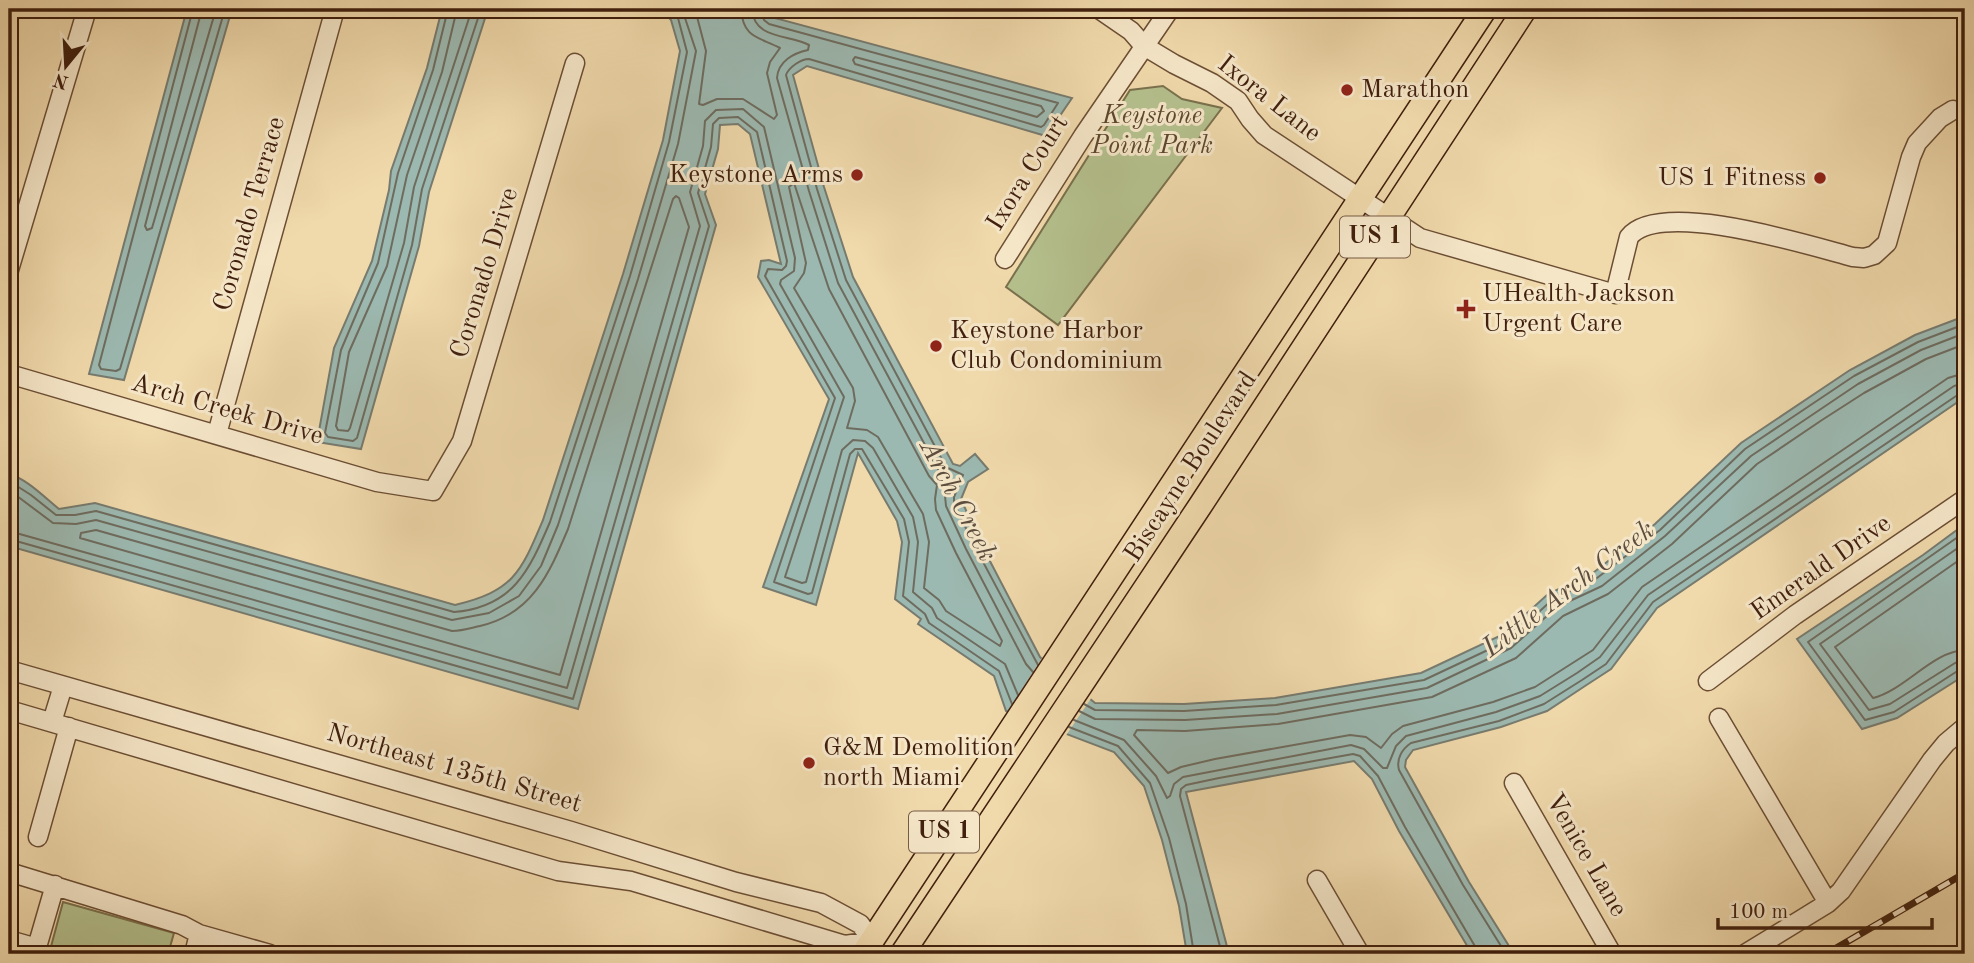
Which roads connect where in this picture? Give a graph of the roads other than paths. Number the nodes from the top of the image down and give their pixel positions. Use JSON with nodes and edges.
{"nodes":[{"id":1,"x":87,"y":9,"type":"edge"},
{"id":2,"x":335,"y":9,"type":"edge"},
{"id":3,"x":1099,"y":9,"type":"edge"},
{"id":4,"x":1170,"y":9,"type":"edge"},
{"id":5,"x":1485,"y":9,"type":"edge"},
{"id":6,"x":1525,"y":9,"type":"edge"},
{"id":7,"x":1144,"y":46,"type":"junction"},
{"id":8,"x":575,"y":63,"type":"dead end"},
{"id":9,"x":1953,"y":110,"type":"dead end"},
{"id":10,"x":1360,"y":198,"type":"junction"},
{"id":11,"x":1388,"y":218,"type":"junction"},
{"id":12,"x":1005,"y":259,"type":"dead end"},
{"id":13,"x":9,"y":270,"type":"edge"},
{"id":14,"x":9,"y":374,"type":"edge"},
{"id":15,"x":217,"y":434,"type":"junction"},
{"id":16,"x":433,"y":491,"type":"joint"},
{"id":17,"x":1965,"y":499,"type":"edge"},
{"id":18,"x":9,"y":670,"type":"edge"},
{"id":19,"x":1708,"y":681,"type":"dead end"},
{"id":20,"x":63,"y":686,"type":"junction"},
{"id":21,"x":9,"y":709,"type":"edge"},
{"id":22,"x":1719,"y":718,"type":"dead end"},
{"id":23,"x":61,"y":725,"type":"junction"},
{"id":24,"x":1965,"y":727,"type":"edge"},
{"id":25,"x":1514,"y":783,"type":"dead end"},
{"id":26,"x":38,"y":837,"type":"dead end"},
{"id":27,"x":9,"y":872,"type":"edge"},
{"id":28,"x":1317,"y":880,"type":"dead end"},
{"id":29,"x":55,"y":885,"type":"junction"},
{"id":30,"x":1828,"y":903,"type":"junction"},
{"id":31,"x":200,"y":934,"type":"junction"},
{"id":32,"x":9,"y":940,"type":"edge"},
{"id":33,"x":868,"y":948,"type":"edge"},
{"id":34,"x":36,"y":951,"type":"edge"},
{"id":35,"x":905,"y":953,"type":"edge"},
{"id":36,"x":194,"y":954,"type":"edge"},
{"id":37,"x":270,"y":954,"type":"edge"},
{"id":38,"x":1360,"y":954,"type":"edge"},
{"id":39,"x":1612,"y":954,"type":"edge"},
{"id":40,"x":1745,"y":954,"type":"edge"}],
"edges":[{"from":1,"to":13,"type":"street"},
{"from":2,"to":15,"type":"street","name":"Coronado Terrace"},
{"from":3,"to":7,"type":"street","name":"Ixora Lane"},
{"from":4,"to":7,"type":"street","name":"Ixora Court"},
{"from":5,"to":10,"type":"main road","name":"Biscayne Boulevard","number":"US 1"},
{"from":6,"to":11,"type":"main road","name":"Biscayne Boulevard","number":"US 1"},
{"from":7,"to":10,"type":"street","name":"Ixora Lane"},
{"from":7,"to":12,"type":"street","name":"Ixora Court"},
{"from":8,"to":16,"type":"street","name":"Coronado Drive"},
{"from":9,"to":11,"type":"street","name":"Ixora Lane"},
{"from":10,"to":11,"type":"street","name":"Ixora Lane"},
{"from":10,"to":33,"type":"main road","name":"Biscayne Boulevard","number":"US 1"},
{"from":11,"to":35,"type":"main road","name":"Biscayne Boulevard","number":"US 1"},
{"from":14,"to":15,"type":"street","name":"Arch Creek Drive"},
{"from":15,"to":16,"type":"street","name":"Arch Creek Drive"},
{"from":17,"to":19,"type":"street","name":"Emerald Drive"},
{"from":18,"to":20,"type":"street","name":"Northeast 135th Street"},
{"from":20,"to":23,"type":"street"},
{"from":20,"to":33,"type":"street","name":"Northeast 135th Street"},
{"from":21,"to":23,"type":"street","name":"Northeast 135th Street"},
{"from":22,"to":30,"type":"street"},
{"from":23,"to":26,"type":"street"},
{"from":23,"to":33,"type":"street","name":"Northeast 135th Street"},
{"from":24,"to":30,"type":"street"},
{"from":25,"to":39,"type":"street","name":"Venice Lane"},
{"from":27,"to":29,"type":"street"},
{"from":28,"to":38,"type":"street"},
{"from":29,"to":31,"type":"street"},
{"from":29,"to":34,"type":"street"},
{"from":30,"to":40,"type":"street"},
{"from":31,"to":36,"type":"street"},
{"from":31,"to":37,"type":"street"},
{"from":32,"to":34,"type":"street"},
{"from":33,"to":35,"type":"main road","name":"Northeast 135th Street"}]}
